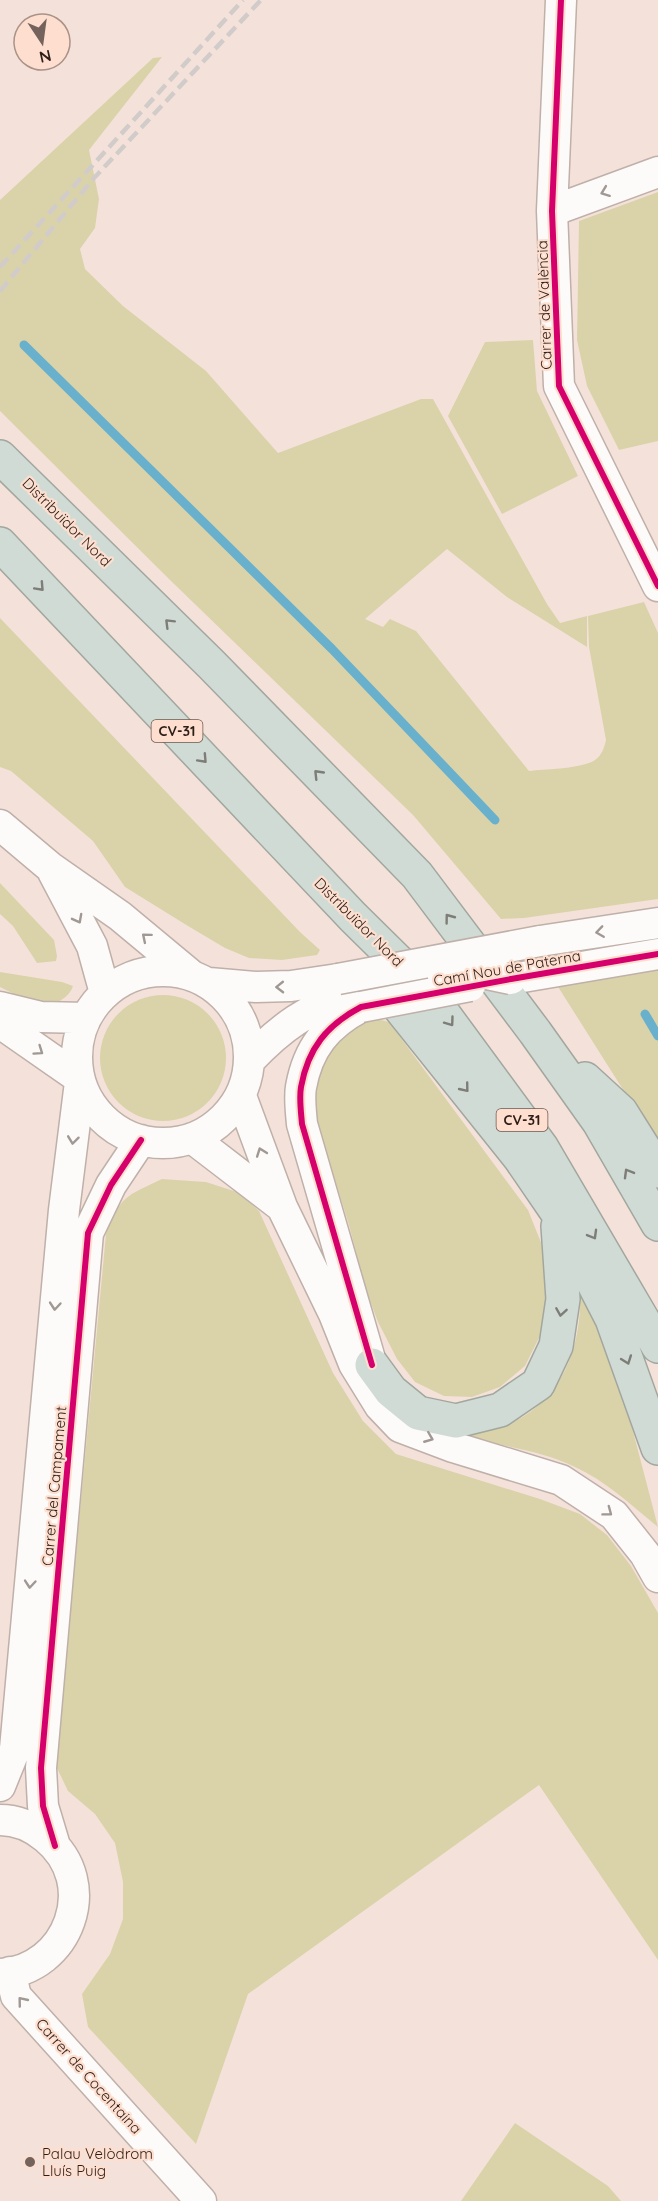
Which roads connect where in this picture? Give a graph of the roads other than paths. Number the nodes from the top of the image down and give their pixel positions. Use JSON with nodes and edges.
{"nodes":[{"id":1,"x":561,"y":0,"type":"edge"},
{"id":2,"x":658,"y":172,"type":"edge"},
{"id":3,"x":552,"y":212,"type":"junction"},
{"id":4,"x":0,"y":457,"type":"edge"},
{"id":5,"x":0,"y":544,"type":"edge"},
{"id":6,"x":658,"y":586,"type":"edge"},
{"id":7,"x":0,"y":825,"type":"edge"},
{"id":8,"x":50,"y":867,"type":"junction"},
{"id":9,"x":353,"y":917,"type":"junction"},
{"id":10,"x":658,"y":923,"type":"edge"},
{"id":11,"x":658,"y":954,"type":"edge"},
{"id":12,"x":200,"y":979,"type":"junction"},
{"id":13,"x":105,"y":993,"type":"junction"},
{"id":14,"x":350,"y":993,"type":"junction"},
{"id":15,"x":0,"y":1007,"type":"edge"},
{"id":16,"x":86,"y":1018,"type":"junction"},
{"id":17,"x":0,"y":1023,"type":"edge"},
{"id":18,"x":535,"y":1032,"type":"junction"},
{"id":19,"x":250,"y":1060,"type":"junction"},
{"id":20,"x":80,"y":1080,"type":"junction"},
{"id":21,"x":241,"y":1096,"type":"junction"},
{"id":22,"x":192,"y":1138,"type":"junction"},
{"id":23,"x":141,"y":1140,"type":"junction"},
{"id":24,"x":658,"y":1171,"type":"edge"},
{"id":25,"x":282,"y":1207,"type":"junction"},
{"id":26,"x":557,"y":1212,"type":"junction"},
{"id":27,"x":658,"y":1224,"type":"edge"},
{"id":28,"x":334,"y":1314,"type":"junction"},
{"id":29,"x":658,"y":1346,"type":"edge"},
{"id":30,"x":372,"y":1365,"type":"junction"},
{"id":31,"x":658,"y":1448,"type":"edge"},
{"id":32,"x":658,"y":1577,"type":"edge"},
{"id":33,"x":0,"y":1786,"type":"edge"},
{"id":34,"x":0,"y":1820,"type":"edge"},
{"id":35,"x":56,"y":1846,"type":"junction"},
{"id":36,"x":5,"y":1973,"type":"edge"},
{"id":37,"x":201,"y":2201,"type":"edge"}],
"edges":[{"from":1,"to":3,"type":"street","name":"Carrer de València"},
{"from":2,"to":3,"type":"street","one_way":true},
{"from":3,"to":6,"type":"street","name":"Carrer de València"},
{"from":18,"to":4,"type":"highway","name":"Distribuïdor Nord","one_way":true},
{"from":5,"to":9,"type":"highway","name":"Distribuïdor Nord","number":"CV-31","one_way":true},
{"from":7,"to":8,"type":"street"},
{"from":12,"to":8,"type":"street","one_way":true},
{"from":8,"to":13,"type":"street","one_way":true},
{"from":9,"to":26,"type":"highway","one_way":true},
{"from":9,"to":29,"type":"highway","name":"Distribuïdor Nord","number":"CV-31","one_way":true},
{"from":10,"to":14,"type":"street","name":"Camí Nou de Paterna","one_way":true,"bridge":true},
{"from":11,"to":14,"type":"street","name":"Camí Nou de Paterna","bridge":true},
{"from":12,"to":13,"type":"street"},
{"from":14,"to":12,"type":"street","name":"Camí Nou de Paterna","one_way":true},
{"from":12,"to":19,"type":"street"},
{"from":13,"to":16,"type":"street"},
{"from":14,"to":19,"type":"street","name":"Camí Nou de Paterna"},
{"from":14,"to":30,"type":"street"},
{"from":15,"to":16,"type":"street"},
{"from":16,"to":20,"type":"street"},
{"from":17,"to":20,"type":"street","one_way":true},
{"from":18,"to":24,"type":"highway"},
{"from":27,"to":18,"type":"highway","name":"Distribuïdor Nord","one_way":true},
{"from":19,"to":21,"type":"street"},
{"from":20,"to":23,"type":"street"},
{"from":20,"to":33,"type":"street","name":"Carrer del Campament","one_way":true},
{"from":21,"to":22,"type":"street"},
{"from":25,"to":21,"type":"street","one_way":true},
{"from":22,"to":23,"type":"street"},
{"from":22,"to":25,"type":"street"},
{"from":23,"to":35,"type":"street","name":"Carrer del Campament"},
{"from":25,"to":28,"type":"street"},
{"from":26,"to":30,"type":"highway","one_way":true},
{"from":26,"to":31,"type":"highway","one_way":true},
{"from":28,"to":30,"type":"street"},
{"from":28,"to":32,"type":"street","one_way":true},
{"from":34,"to":35,"type":"street"},
{"from":35,"to":36,"type":"street","name":"Carrer del Campament"},
{"from":37,"to":36,"type":"street","name":"Carrer de Cocentaina","one_way":true}]}
